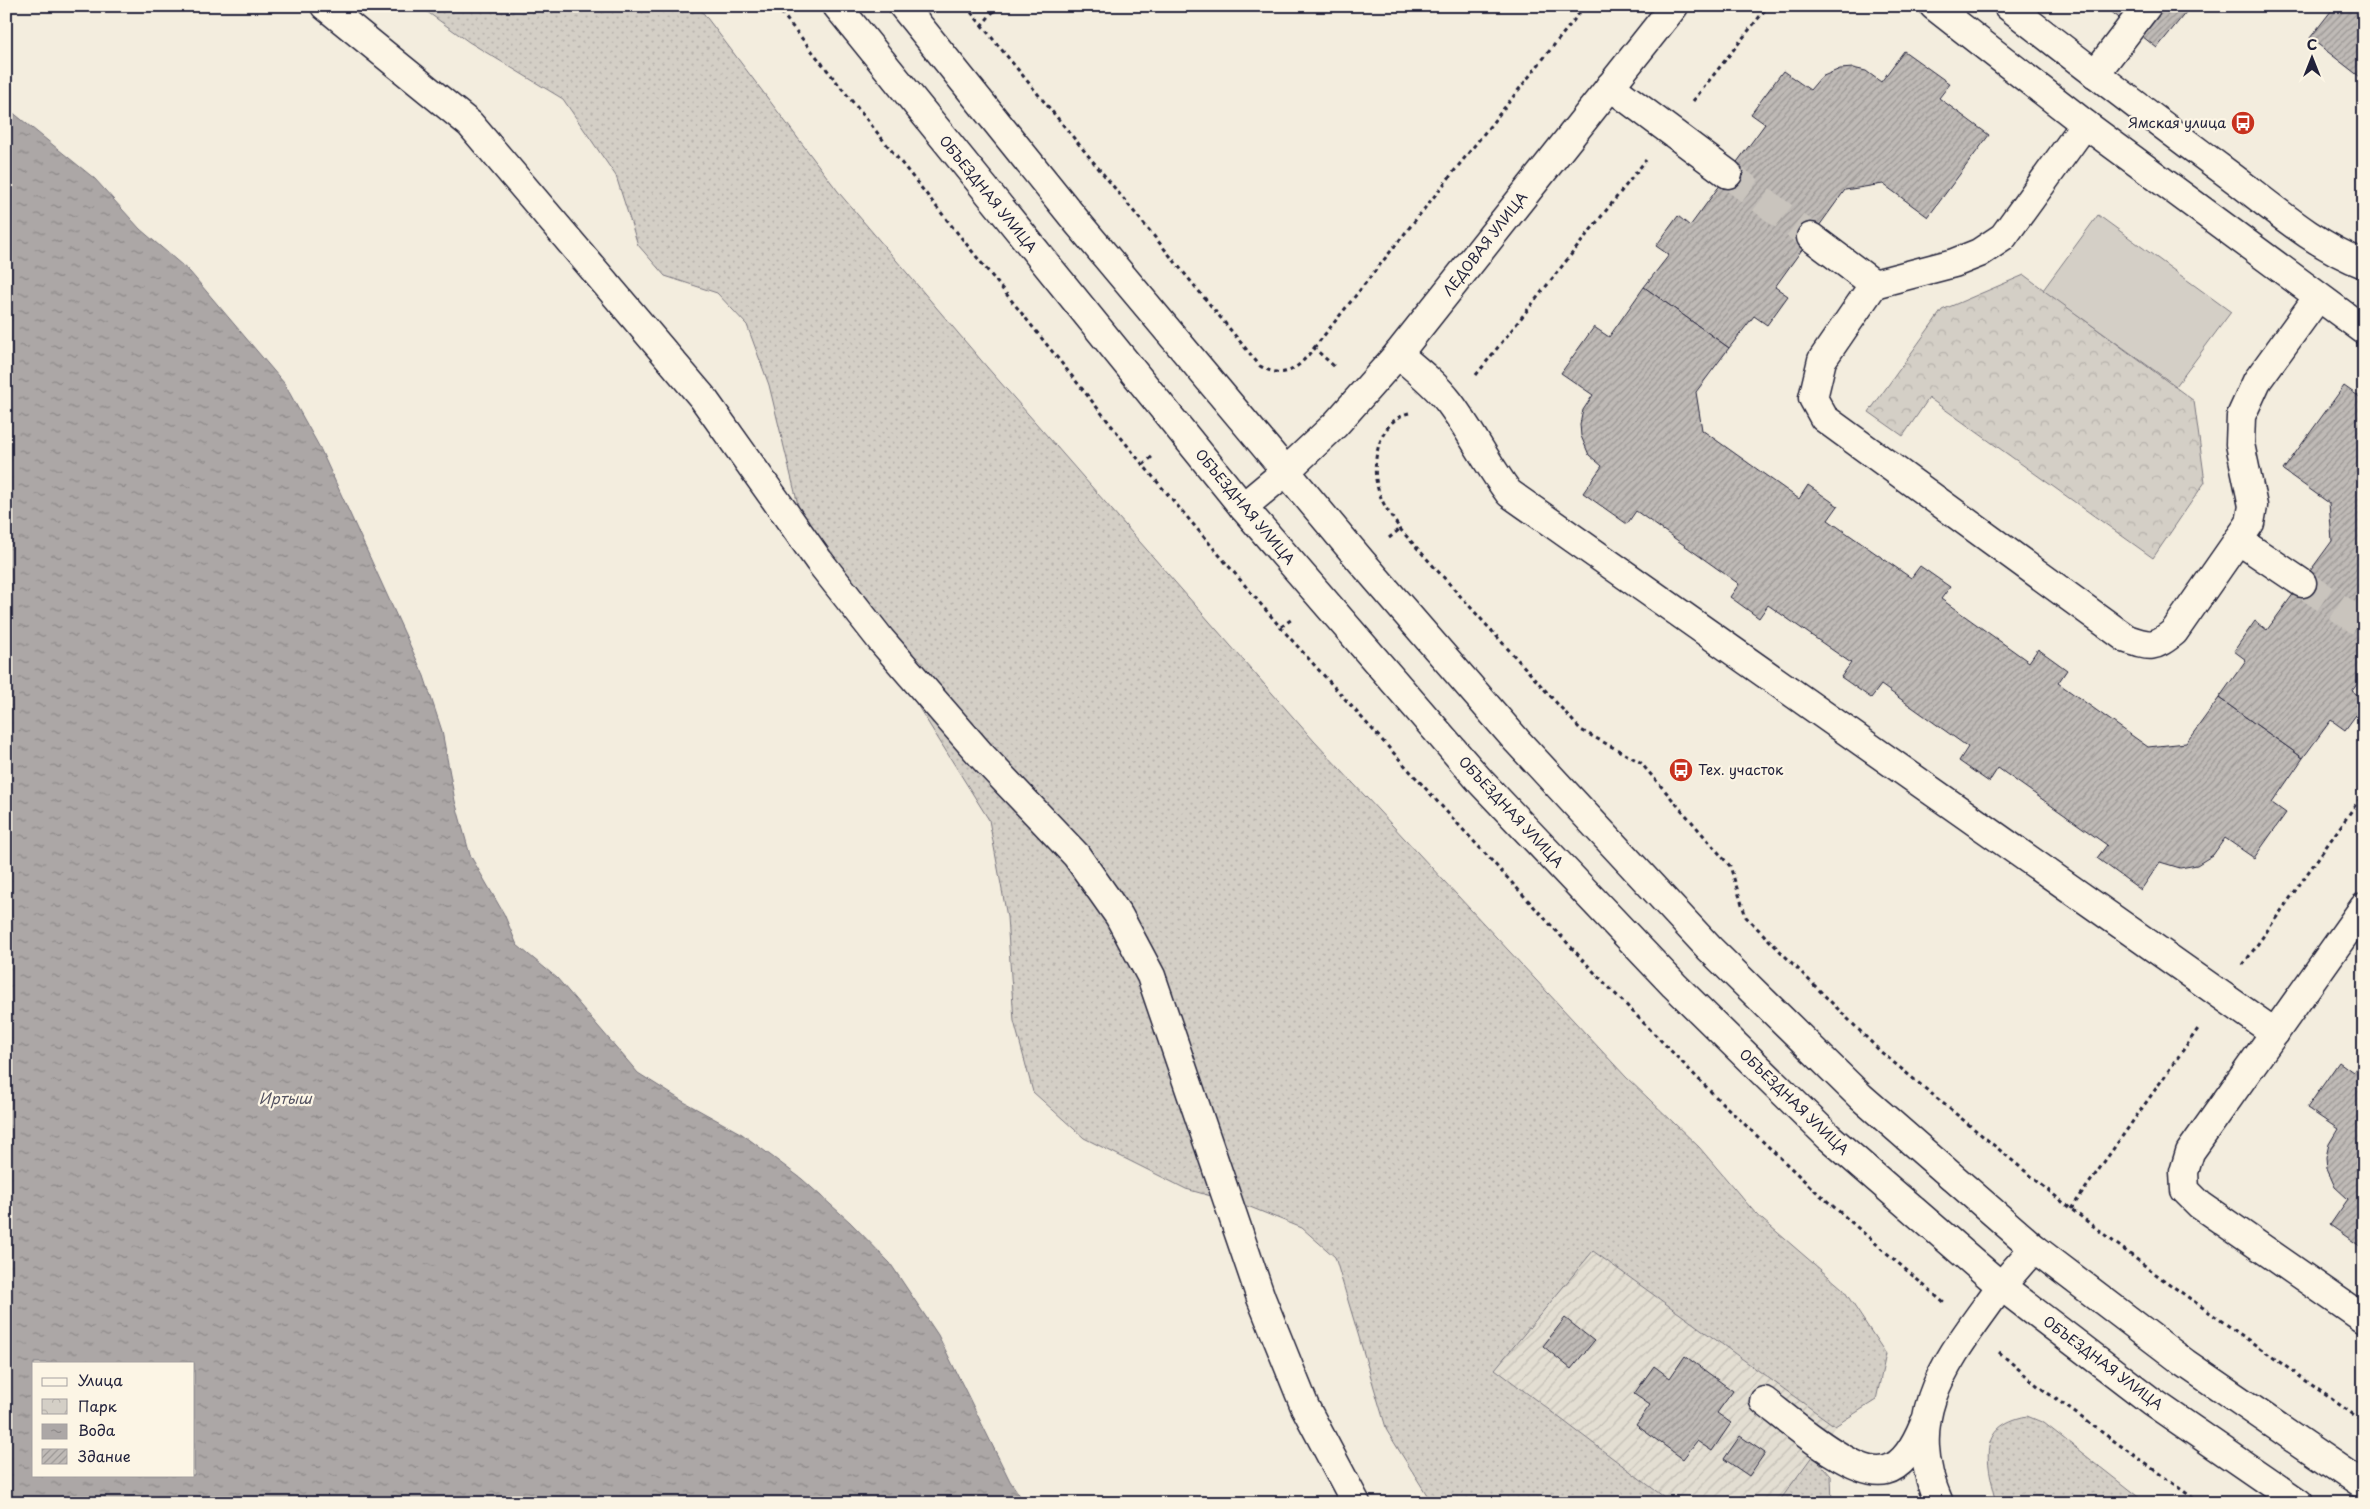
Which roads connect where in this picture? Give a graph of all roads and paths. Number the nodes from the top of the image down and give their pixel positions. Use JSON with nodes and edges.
{"nodes":[{"id":1,"x":325,"y":6,"type":"edge"},
{"id":2,"x":776,"y":6,"type":"edge"},
{"id":3,"x":837,"y":6,"type":"edge"},
{"id":4,"x":903,"y":6,"type":"edge"},
{"id":5,"x":966,"y":6,"type":"edge"},
{"id":6,"x":998,"y":6,"type":"edge"},
{"id":7,"x":1585,"y":6,"type":"edge"},
{"id":8,"x":1674,"y":6,"type":"edge"},
{"id":9,"x":1768,"y":6,"type":"edge"},
{"id":10,"x":1934,"y":6,"type":"edge"},
{"id":11,"x":2008,"y":6,"type":"edge"},
{"id":12,"x":2147,"y":6,"type":"edge"},
{"id":13,"x":982,"y":26,"type":"junction"},
{"id":14,"x":2095,"y":74,"type":"junction"},
{"id":15,"x":1610,"y":86,"type":"junction"},
{"id":16,"x":2085,"y":124,"type":"junction"},
{"id":17,"x":1669,"y":131,"type":"junction"},
{"id":18,"x":1728,"y":174,"type":"tunnel mouth"},
{"id":19,"x":1811,"y":238,"type":"tunnel mouth"},
{"id":20,"x":2364,"y":264,"type":"edge"},
{"id":21,"x":1874,"y":284,"type":"junction"},
{"id":22,"x":2318,"y":297,"type":"junction"},
{"id":23,"x":2364,"y":330,"type":"edge"},
{"id":24,"x":1314,"y":348,"type":"dead end"},
{"id":25,"x":1398,"y":354,"type":"junction"},
{"id":26,"x":1260,"y":366,"type":"dead end"},
{"id":27,"x":1448,"y":401,"type":"junction"},
{"id":28,"x":1143,"y":465,"type":"dead end"},
{"id":29,"x":1285,"y":472,"type":"junction"},
{"id":30,"x":1243,"y":507,"type":"junction"},
{"id":31,"x":2238,"y":540,"type":"junction"},
{"id":32,"x":2302,"y":583,"type":"tunnel mouth"},
{"id":33,"x":2364,"y":906,"type":"edge"},
{"id":34,"x":2274,"y":1033,"type":"junction"},
{"id":35,"x":2034,"y":1248,"type":"junction"},
{"id":36,"x":2001,"y":1286,"type":"junction"},
{"id":37,"x":2364,"y":1319,"type":"edge"},
{"id":38,"x":2038,"y":1386,"type":"dead end"},
{"id":39,"x":1764,"y":1401,"type":"dead end"},
{"id":40,"x":1926,"y":1418,"type":"junction"},
{"id":41,"x":2364,"y":1422,"type":"edge"},
{"id":42,"x":2364,"y":1486,"type":"edge"},
{"id":43,"x":1356,"y":1503,"type":"edge"},
{"id":44,"x":1939,"y":1503,"type":"edge"},
{"id":45,"x":2200,"y":1503,"type":"edge"},
{"id":46,"x":2299,"y":1503,"type":"edge"}],
"edges":[{"from":1,"to":43,"type":"main road"},
{"from":2,"to":28,"type":"path"},
{"from":3,"to":30,"type":"main road","name":"ОБЪЕЗДНАЯ УЛИЦА"},
{"from":4,"to":29,"type":"main road"},
{"from":5,"to":13,"type":"path"},
{"from":6,"to":13,"type":"path"},
{"from":7,"to":24,"type":"path"},
{"from":8,"to":15,"type":"main road","name":"ЛЕДОВАЯ УЛИЦА"},
{"from":9,"to":17,"type":"path"},
{"from":10,"to":16,"type":"main road"},
{"from":11,"to":14,"type":"main road"},
{"from":12,"to":14,"type":"main road"},
{"from":13,"to":26,"type":"path"},
{"from":14,"to":20,"type":"main road"},
{"from":15,"to":17,"type":"main road"},
{"from":15,"to":25,"type":"main road","name":"ЛЕДОВАЯ УЛИЦА"},
{"from":16,"to":21,"type":"main road"},
{"from":16,"to":22,"type":"main road"},
{"from":17,"to":18,"type":"main road"},
{"from":17,"to":27,"type":"path"},
{"from":19,"to":21,"type":"main road"},
{"from":21,"to":31,"type":"main road"},
{"from":22,"to":23,"type":"main road"},
{"from":22,"to":31,"type":"main road"},
{"from":25,"to":27,"type":"main road"},
{"from":25,"to":29,"type":"main road","name":"ЛЕДОВАЯ УЛИЦА"},
{"from":27,"to":34,"type":"main road"},
{"from":27,"to":41,"type":"path"},
{"from":29,"to":30,"type":"main road","name":"ЛЕДОВАЯ УЛИЦА"},
{"from":29,"to":35,"type":"main road"},
{"from":30,"to":36,"type":"main road","name":"ОБЪЕЗДНАЯ УЛИЦА"},
{"from":31,"to":32,"type":"main road"},
{"from":33,"to":34,"type":"main road"},
{"from":34,"to":37,"type":"main road"},
{"from":35,"to":36,"type":"main road"},
{"from":35,"to":42,"type":"main road"},
{"from":36,"to":40,"type":"main road"},
{"from":36,"to":46,"type":"main road","name":"ОБЪЕЗДНАЯ УЛИЦА"},
{"from":38,"to":45,"type":"path"},
{"from":39,"to":40,"type":"main road"},
{"from":40,"to":44,"type":"main road"}]}
